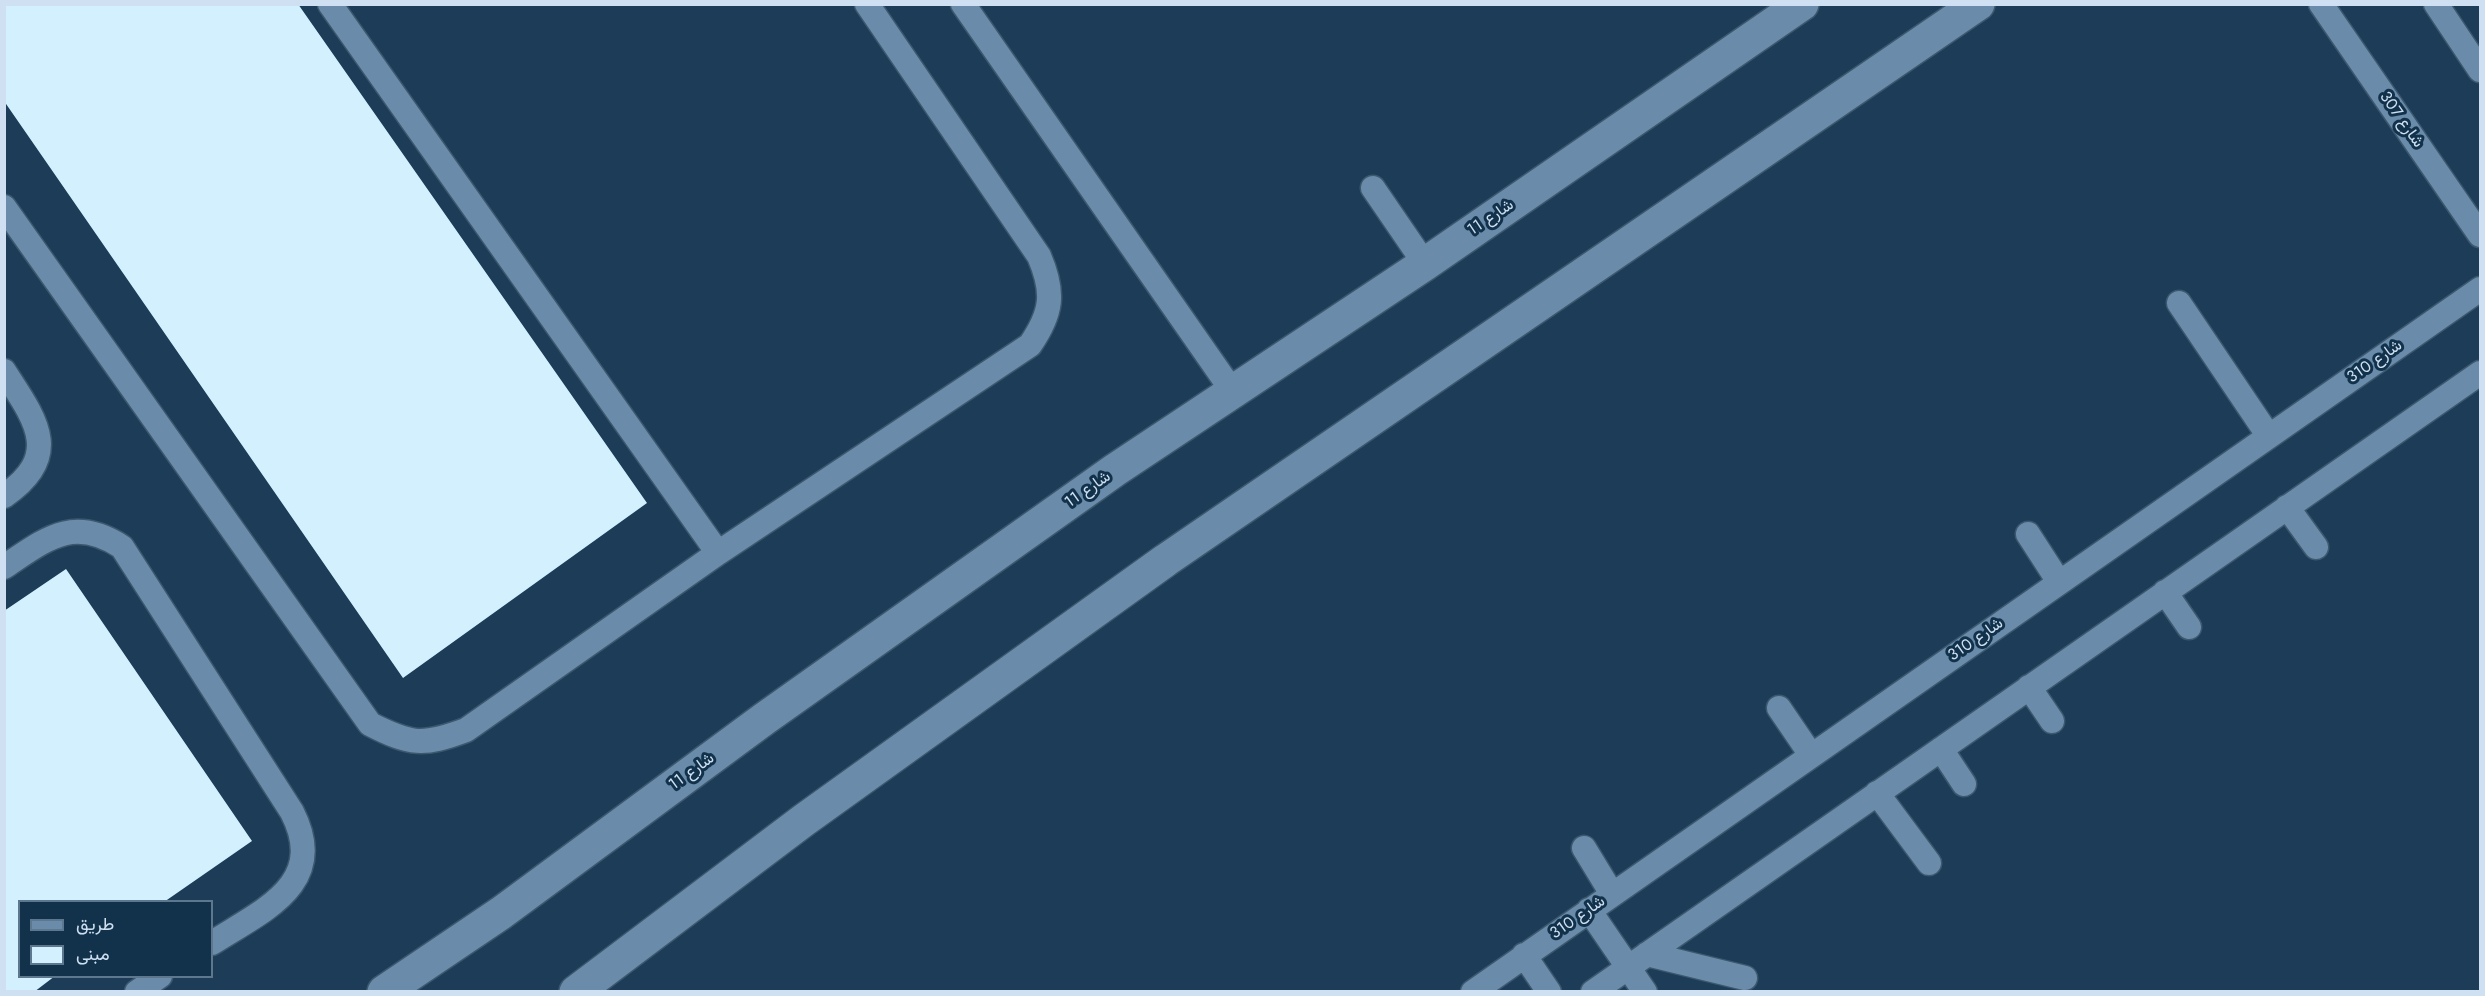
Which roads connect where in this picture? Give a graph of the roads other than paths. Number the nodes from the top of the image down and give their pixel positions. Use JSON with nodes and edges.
{"nodes":[{"id":1,"x":330,"y":4,"type":"edge"},
{"id":2,"x":867,"y":4,"type":"edge"},
{"id":3,"x":963,"y":4,"type":"edge"},
{"id":4,"x":1802,"y":4,"type":"edge"},
{"id":5,"x":1978,"y":4,"type":"edge"},
{"id":6,"x":2321,"y":4,"type":"edge"},
{"id":7,"x":2436,"y":4,"type":"edge"},
{"id":8,"x":2481,"y":70,"type":"edge"},
{"id":9,"x":1373,"y":188,"type":"dead end"},
{"id":10,"x":4,"y":207,"type":"edge"},
{"id":11,"x":2481,"y":235,"type":"edge"},
{"id":12,"x":1425,"y":264,"type":"junction"},
{"id":13,"x":2481,"y":289,"type":"edge"},
{"id":14,"x":2179,"y":303,"type":"dead end"},
{"id":15,"x":4,"y":371,"type":"edge"},
{"id":16,"x":2481,"y":373,"type":"edge"},
{"id":17,"x":1233,"y":392,"type":"junction"},
{"id":18,"x":2268,"y":435,"type":"junction"},
{"id":19,"x":4,"y":496,"type":"edge"},
{"id":20,"x":2287,"y":507,"type":"junction"},
{"id":21,"x":2028,"y":534,"type":"dead end"},
{"id":22,"x":2316,"y":548,"type":"dead end"},
{"id":23,"x":718,"y":553,"type":"junction"},
{"id":24,"x":4,"y":567,"type":"edge"},
{"id":25,"x":2059,"y":582,"type":"junction"},
{"id":26,"x":2165,"y":592,"type":"junction"},
{"id":27,"x":2189,"y":627,"type":"dead end"},
{"id":28,"x":2029,"y":687,"type":"junction"},
{"id":29,"x":1779,"y":708,"type":"dead end"},
{"id":30,"x":2052,"y":721,"type":"dead end"},
{"id":31,"x":1941,"y":749,"type":"junction"},
{"id":32,"x":1811,"y":755,"type":"junction"},
{"id":33,"x":1964,"y":784,"type":"dead end"},
{"id":34,"x":1877,"y":793,"type":"junction"},
{"id":35,"x":1584,"y":848,"type":"dead end"},
{"id":36,"x":1929,"y":863,"type":"dead end"},
{"id":37,"x":1612,"y":894,"type":"junction"},
{"id":38,"x":1589,"y":910,"type":"junction"},
{"id":39,"x":213,"y":942,"type":"edge"},
{"id":40,"x":1524,"y":955,"type":"junction"},
{"id":41,"x":1638,"y":960,"type":"junction"},
{"id":42,"x":157,"y":978,"type":"edge"},
{"id":43,"x":1745,"y":978,"type":"dead end"},
{"id":44,"x":137,"y":992,"type":"edge"},
{"id":45,"x":384,"y":992,"type":"edge"},
{"id":46,"x":576,"y":992,"type":"edge"},
{"id":47,"x":1473,"y":992,"type":"edge"},
{"id":48,"x":1550,"y":992,"type":"edge"},
{"id":49,"x":1593,"y":992,"type":"edge"},
{"id":50,"x":1645,"y":992,"type":"edge"}],
"edges":[{"from":1,"to":23,"type":"lane"},
{"from":2,"to":23,"type":"lane"},
{"from":3,"to":17,"type":"lane"},
{"from":4,"to":12,"type":"street","name":"شارع 11"},
{"from":5,"to":46,"type":"street"},
{"from":6,"to":11,"type":"lane","name":"شارع 307"},
{"from":7,"to":8,"type":"lane"},
{"from":9,"to":12,"type":"lane"},
{"from":10,"to":23,"type":"lane"},
{"from":12,"to":17,"type":"street","name":"شارع 11"},
{"from":13,"to":18,"type":"lane","name":"شارع 310"},
{"from":14,"to":18,"type":"lane"},
{"from":15,"to":19,"type":"lane"},
{"from":16,"to":20,"type":"lane"},
{"from":17,"to":45,"type":"street","name":"شارع 11"},
{"from":18,"to":25,"type":"lane","name":"شارع 310"},
{"from":20,"to":22,"type":"lane"},
{"from":20,"to":26,"type":"lane"},
{"from":21,"to":25,"type":"lane"},
{"from":24,"to":39,"type":"lane"},
{"from":25,"to":32,"type":"lane","name":"شارع 310"},
{"from":26,"to":27,"type":"lane"},
{"from":26,"to":28,"type":"lane"},
{"from":28,"to":30,"type":"lane"},
{"from":28,"to":31,"type":"lane"},
{"from":29,"to":32,"type":"lane"},
{"from":31,"to":33,"type":"lane"},
{"from":31,"to":34,"type":"lane"},
{"from":32,"to":37,"type":"lane","name":"شارع 310"},
{"from":34,"to":36,"type":"lane"},
{"from":34,"to":41,"type":"lane"},
{"from":35,"to":37,"type":"lane"},
{"from":37,"to":38,"type":"lane","name":"شارع 310"},
{"from":38,"to":40,"type":"lane","name":"شارع 310"},
{"from":38,"to":41,"type":"lane"},
{"from":40,"to":47,"type":"lane","name":"شارع 310"},
{"from":40,"to":48,"type":"lane"},
{"from":41,"to":43,"type":"lane"},
{"from":41,"to":49,"type":"lane"},
{"from":41,"to":50,"type":"lane"},
{"from":42,"to":44,"type":"lane"}]}
